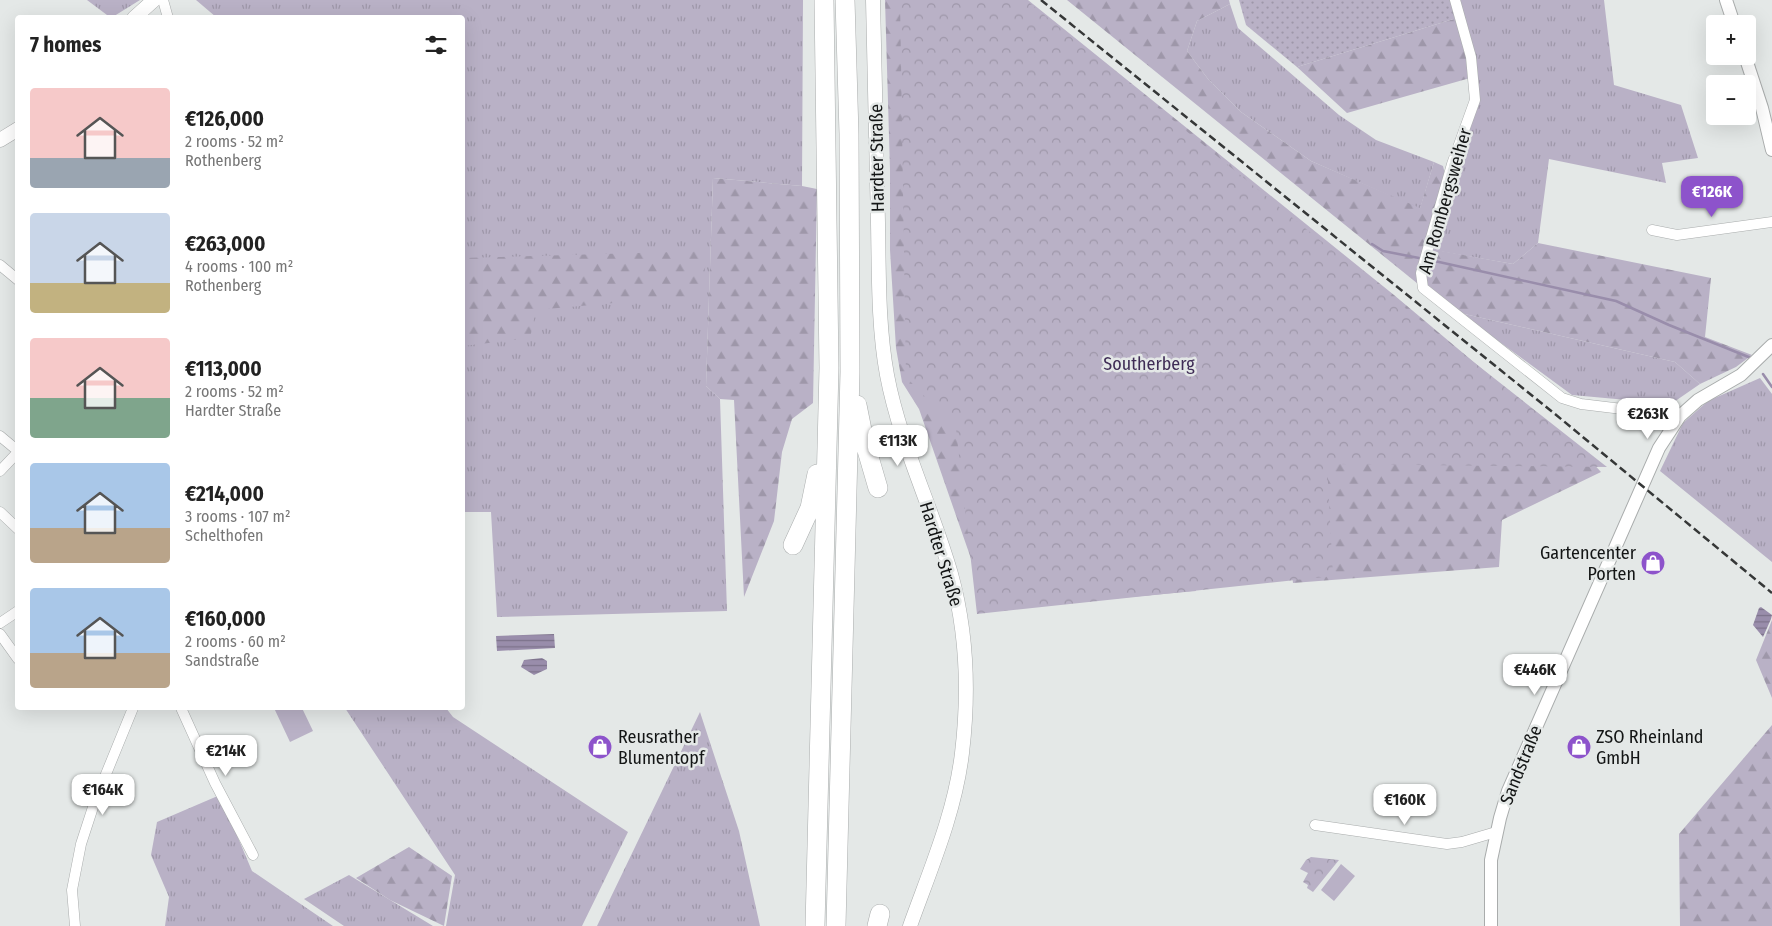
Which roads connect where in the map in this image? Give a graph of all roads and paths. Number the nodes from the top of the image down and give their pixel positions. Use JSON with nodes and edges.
{"nodes":[{"id":1,"x":154,"y":0,"type":"edge"},
{"id":2,"x":163,"y":0,"type":"edge"},
{"id":3,"x":824,"y":0,"type":"edge"},
{"id":4,"x":845,"y":0,"type":"edge"},
{"id":5,"x":873,"y":0,"type":"edge"},
{"id":6,"x":1455,"y":0,"type":"edge"},
{"id":7,"x":1726,"y":0,"type":"edge"},
{"id":8,"x":137,"y":15,"type":"edge"},
{"id":9,"x":167,"y":15,"type":"edge"},
{"id":10,"x":1731,"y":15,"type":"edge"},
{"id":11,"x":1749,"y":65,"type":"edge"},
{"id":12,"x":1767,"y":108,"type":"edge"},
{"id":13,"x":15,"y":131,"type":"edge"},
{"id":14,"x":0,"y":140,"type":"edge"},
{"id":15,"x":1772,"y":150,"type":"edge"},
{"id":16,"x":1772,"y":222,"type":"edge"},
{"id":17,"x":1652,"y":230,"type":"dead end"},
{"id":18,"x":0,"y":265,"type":"edge"},
{"id":19,"x":15,"y":278,"type":"edge"},
{"id":20,"x":1772,"y":345,"type":"edge"},
{"id":21,"x":850,"y":372,"type":"junction"},
{"id":22,"x":1680,"y":416,"type":"junction"},
{"id":23,"x":0,"y":436,"type":"edge"},
{"id":24,"x":827,"y":440,"type":"junction"},
{"id":25,"x":15,"y":448,"type":"edge"},
{"id":26,"x":15,"y":454,"type":"edge"},
{"id":27,"x":0,"y":471,"type":"edge"},
{"id":28,"x":878,"y":488,"type":"dead end"},
{"id":29,"x":0,"y":512,"type":"edge"},
{"id":30,"x":15,"y":526,"type":"edge"},
{"id":31,"x":793,"y":545,"type":"dead end"},
{"id":32,"x":15,"y":613,"type":"edge"},
{"id":33,"x":0,"y":623,"type":"edge"},
{"id":34,"x":0,"y":634,"type":"edge"},
{"id":35,"x":15,"y":655,"type":"edge"},
{"id":36,"x":132,"y":710,"type":"edge"},
{"id":37,"x":182,"y":710,"type":"edge"},
{"id":38,"x":1316,"y":825,"type":"dead end"},
{"id":39,"x":1496,"y":832,"type":"junction"},
{"id":40,"x":253,"y":855,"type":"dead end"},
{"id":41,"x":75,"y":926,"type":"edge"},
{"id":42,"x":815,"y":926,"type":"edge"},
{"id":43,"x":836,"y":926,"type":"edge"},
{"id":44,"x":910,"y":926,"type":"edge"},
{"id":45,"x":1491,"y":926,"type":"edge"}],
"edges":[{"from":1,"to":8,"type":"main road"},
{"from":2,"to":9,"type":"street"},
{"from":3,"to":24,"type":"highway"},
{"from":4,"to":21,"type":"highway"},
{"from":5,"to":44,"type":"main road","name":"Hardter Straße"},
{"from":6,"to":22,"type":"street","name":"Am Rombergsweiher"},
{"from":7,"to":10,"type":"street"},
{"from":11,"to":12,"type":"street"},
{"from":12,"to":15,"type":"street"},
{"from":13,"to":14,"type":"main road"},
{"from":16,"to":17,"type":"street"},
{"from":18,"to":19,"type":"street"},
{"from":20,"to":22,"type":"street","name":"Sandstraße"},
{"from":21,"to":28,"type":"highway"},
{"from":21,"to":43,"type":"highway"},
{"from":22,"to":39,"type":"street","name":"Sandstraße"},
{"from":23,"to":25,"type":"street"},
{"from":24,"to":31,"type":"highway"},
{"from":24,"to":42,"type":"highway"},
{"from":26,"to":27,"type":"street"},
{"from":29,"to":30,"type":"street"},
{"from":32,"to":33,"type":"street"},
{"from":34,"to":35,"type":"street"},
{"from":36,"to":41,"type":"street"},
{"from":37,"to":40,"type":"street"},
{"from":38,"to":39,"type":"street"},
{"from":39,"to":45,"type":"street","name":"Sandstraße"}]}
